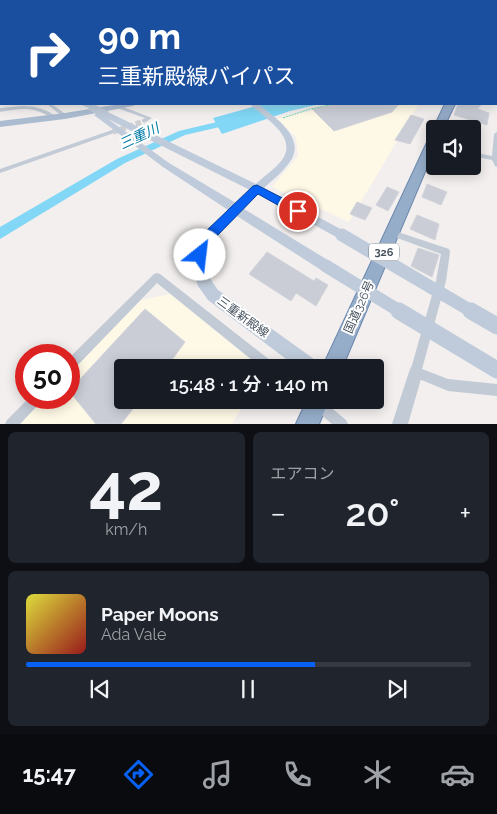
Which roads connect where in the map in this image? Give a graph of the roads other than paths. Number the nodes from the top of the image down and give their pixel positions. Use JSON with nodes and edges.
{"nodes":[{"id":1,"x":51,"y":105,"type":"edge"},
{"id":2,"x":128,"y":105,"type":"edge"},
{"id":3,"x":255,"y":105,"type":"edge"},
{"id":4,"x":450,"y":105,"type":"edge"},
{"id":5,"x":119,"y":107,"type":"junction"},
{"id":6,"x":92,"y":109,"type":"edge"},
{"id":7,"x":0,"y":110,"type":"edge"},
{"id":8,"x":60,"y":117,"type":"junction"},
{"id":9,"x":442,"y":120,"type":"edge"},
{"id":10,"x":144,"y":121,"type":"dead end"},
{"id":11,"x":0,"y":124,"type":"edge"},
{"id":12,"x":112,"y":132,"type":"tunnel mouth"},
{"id":13,"x":497,"y":134,"type":"edge"},
{"id":14,"x":426,"y":155,"type":"edge"},
{"id":15,"x":481,"y":157,"type":"edge"},
{"id":16,"x":496,"y":162,"type":"edge"},
{"id":17,"x":422,"y":164,"type":"junction"},
{"id":18,"x":426,"y":165,"type":"edge"},
{"id":19,"x":0,"y":170,"type":"edge"},
{"id":20,"x":257,"y":189,"type":"junction"},
{"id":21,"x":236,"y":210,"type":"junction"},
{"id":22,"x":392,"y":232,"type":"junction"},
{"id":23,"x":497,"y":326,"type":"edge"},
{"id":24,"x":80,"y":355,"type":"edge"},
{"id":25,"x":260,"y":359,"type":"edge"},
{"id":26,"x":300,"y":359,"type":"edge"},
{"id":27,"x":336,"y":359,"type":"edge"},
{"id":28,"x":497,"y":370,"type":"edge"},
{"id":29,"x":416,"y":372,"type":"junction"},
{"id":30,"x":497,"y":390,"type":"edge"},
{"id":31,"x":26,"y":409,"type":"edge"},
{"id":32,"x":312,"y":409,"type":"edge"},
{"id":33,"x":324,"y":409,"type":"edge"},
{"id":34,"x":11,"y":424,"type":"edge"},
{"id":35,"x":307,"y":424,"type":"edge"},
{"id":36,"x":342,"y":424,"type":"edge"},
{"id":37,"x":400,"y":424,"type":"edge"}],
"edges":[{"from":1,"to":8,"type":"street"},
{"from":2,"to":5,"type":"main road"},
{"from":3,"to":20,"type":"main road","name":"三重新殿線"},
{"from":4,"to":9,"type":"highway"},
{"from":5,"to":8,"type":"main road"},
{"from":5,"to":10,"type":"street"},
{"from":6,"to":20,"type":"main road"},
{"from":6,"to":21,"type":"main road"},
{"from":7,"to":8,"type":"street"},
{"from":8,"to":11,"type":"main road"},
{"from":12,"to":19,"type":"street"},
{"from":13,"to":16,"type":"street"},
{"from":14,"to":17,"type":"highway","name":"国道326号","number":"326"},
{"from":15,"to":16,"type":"street"},
{"from":17,"to":18,"type":"street"},
{"from":17,"to":22,"type":"highway","name":"国道326号","number":"326"},
{"from":20,"to":21,"type":"main road","name":"三重新殿線"},
{"from":20,"to":23,"type":"main road","bridge":true},
{"from":21,"to":26,"type":"main road","name":"三重新殿線"},
{"from":21,"to":28,"type":"main road","bridge":true},
{"from":22,"to":27,"type":"highway","name":"国道326号","number":"326"},
{"from":22,"to":29,"type":"street"},
{"from":24,"to":25,"type":"street"},
{"from":29,"to":30,"type":"street"},
{"from":29,"to":37,"type":"street"},
{"from":31,"to":34,"type":"street"},
{"from":32,"to":35,"type":"highway"},
{"from":33,"to":36,"type":"street"}]}
